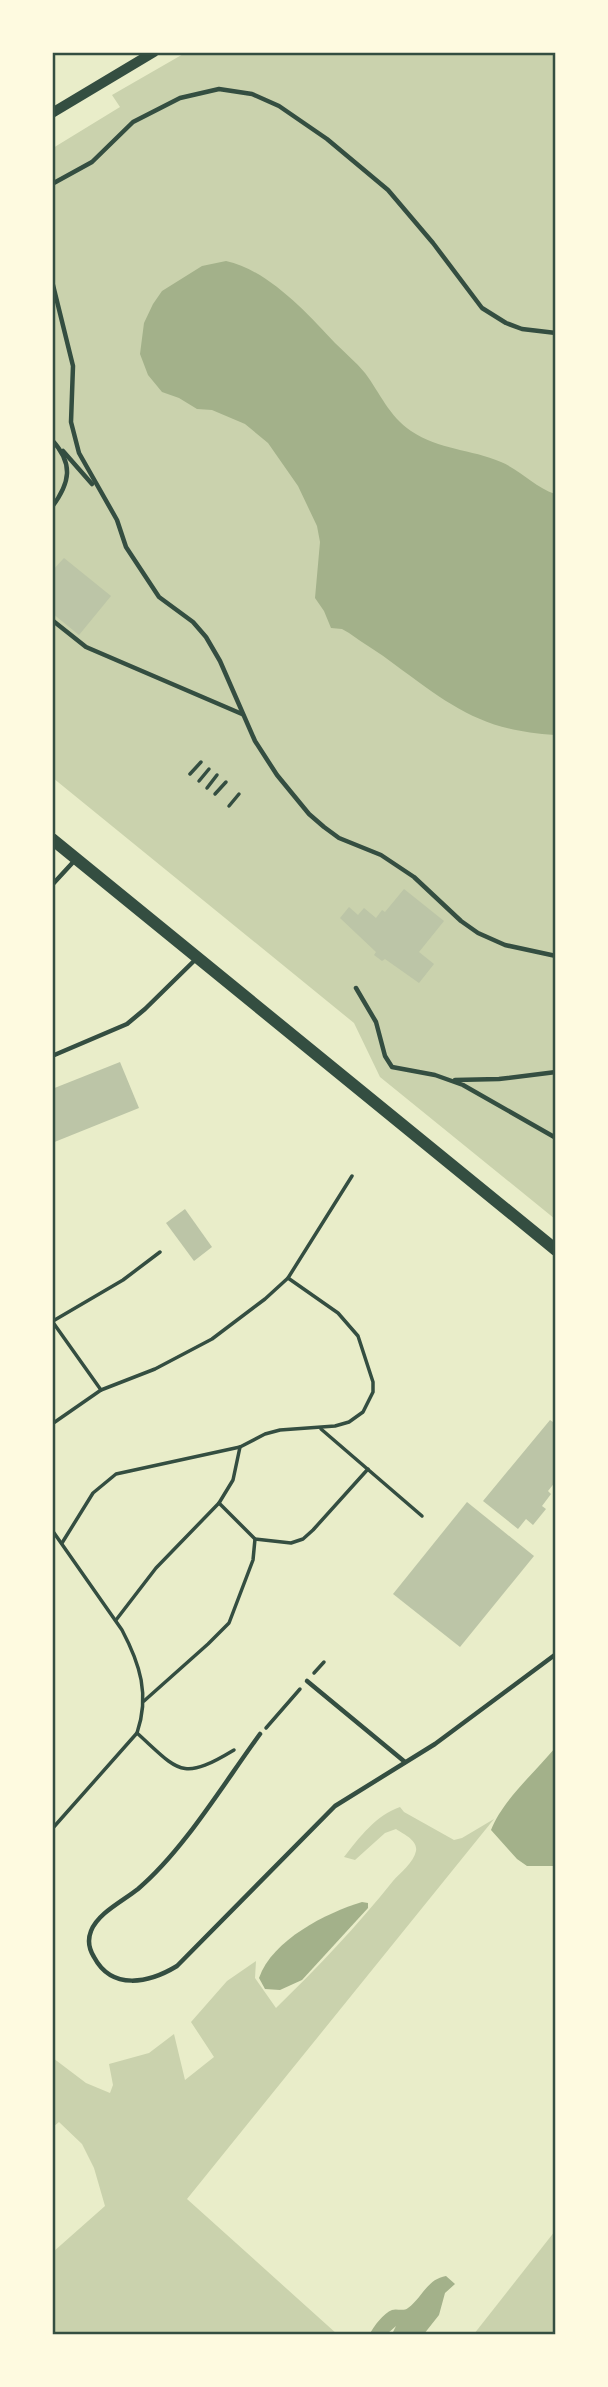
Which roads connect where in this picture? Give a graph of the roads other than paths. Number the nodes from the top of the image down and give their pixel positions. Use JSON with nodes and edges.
{"nodes":[{"id":1,"x":154,"y":52,"type":"edge"},
{"id":2,"x":52,"y":113,"type":"edge"},
{"id":3,"x":52,"y":184,"type":"edge"},
{"id":4,"x":52,"y":281,"type":"edge"},
{"id":5,"x":555,"y":333,"type":"edge"},
{"id":6,"x":52,"y":440,"type":"edge"},
{"id":7,"x":60,"y":448,"type":"junction"},
{"id":8,"x":99,"y":490,"type":"junction"},
{"id":9,"x":52,"y":507,"type":"edge"},
{"id":10,"x":52,"y":620,"type":"edge"},
{"id":11,"x":242,"y":714,"type":"junction"},
{"id":12,"x":52,"y":839,"type":"edge"},
{"id":13,"x":76,"y":858,"type":"junction"},
{"id":14,"x":52,"y":885,"type":"edge"},
{"id":15,"x":555,"y":956,"type":"edge"},
{"id":16,"x":197,"y":957,"type":"junction"},
{"id":17,"x":356,"y":988,"type":"dead end"},
{"id":18,"x":52,"y":1056,"type":"edge"},
{"id":19,"x":555,"y":1072,"type":"edge"},
{"id":20,"x":451,"y":1080,"type":"junction"},
{"id":21,"x":555,"y":1138,"type":"edge"},
{"id":22,"x":555,"y":1250,"type":"edge"},
{"id":23,"x":555,"y":1654,"type":"edge"},
{"id":24,"x":306,"y":1681,"type":"road end"},
{"id":25,"x":260,"y":1734,"type":"road end"},
{"id":26,"x":405,"y":1762,"type":"junction"}],
"edges":[{"from":1,"to":2,"type":"street"},
{"from":3,"to":5,"type":"lane"},
{"from":4,"to":8,"type":"lane"},
{"from":6,"to":7,"type":"lane"},
{"from":7,"to":8,"type":"lane"},
{"from":7,"to":9,"type":"lane"},
{"from":8,"to":11,"type":"lane"},
{"from":10,"to":11,"type":"lane"},
{"from":11,"to":15,"type":"lane"},
{"from":12,"to":13,"type":"main road"},
{"from":13,"to":14,"type":"lane"},
{"from":13,"to":16,"type":"main road"},
{"from":16,"to":18,"type":"lane"},
{"from":16,"to":22,"type":"main road"},
{"from":17,"to":20,"type":"lane"},
{"from":19,"to":20,"type":"lane"},
{"from":20,"to":21,"type":"lane"},
{"from":23,"to":26,"type":"lane"},
{"from":24,"to":26,"type":"lane"},
{"from":25,"to":26,"type":"lane"}]}
